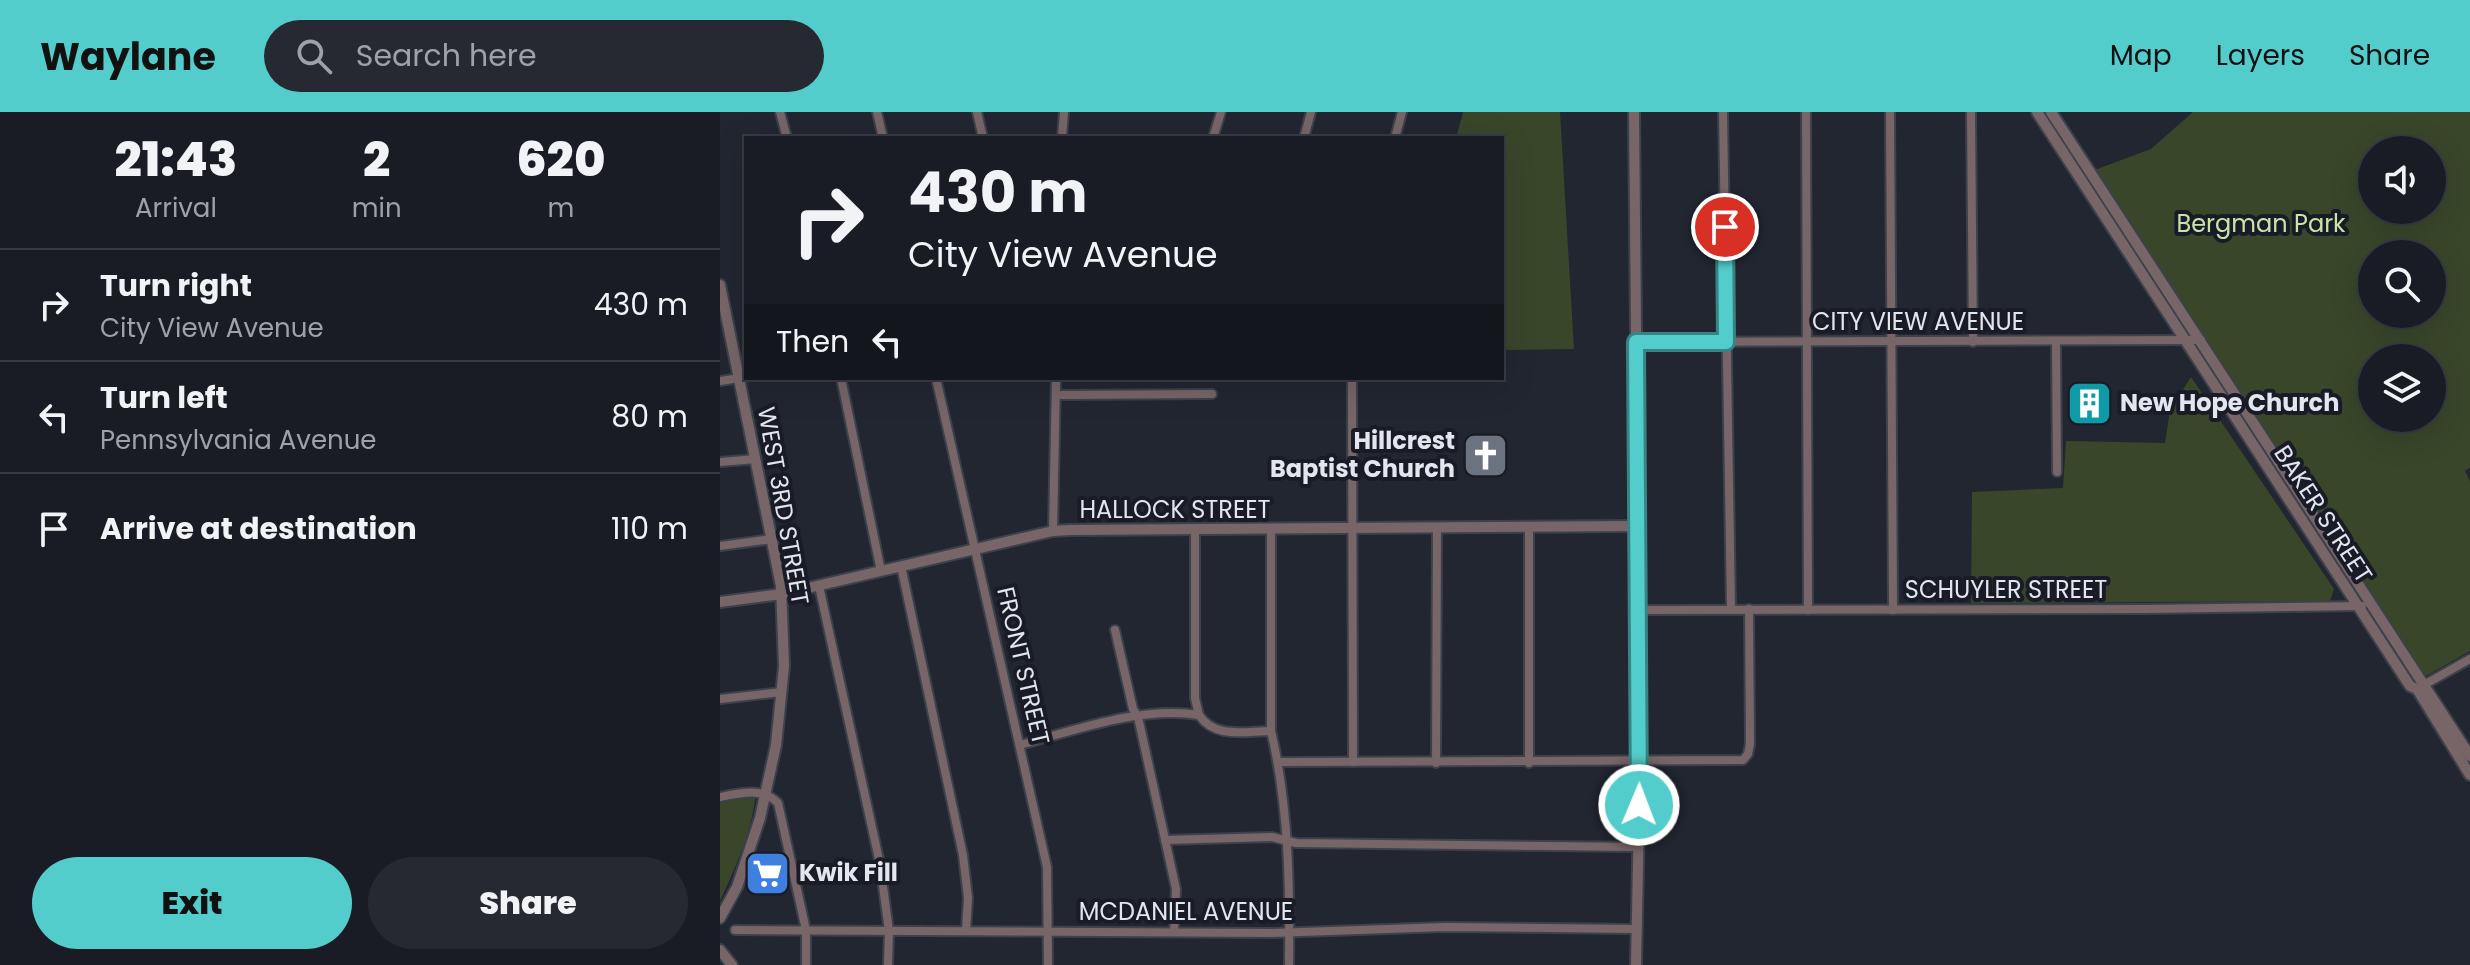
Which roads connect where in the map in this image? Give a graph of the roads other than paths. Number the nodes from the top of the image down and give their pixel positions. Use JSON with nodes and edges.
{"nodes":[{"id":1,"x":780,"y":112,"type":"edge"},
{"id":2,"x":877,"y":112,"type":"edge"},
{"id":3,"x":977,"y":112,"type":"edge"},
{"id":4,"x":1064,"y":112,"type":"edge"},
{"id":5,"x":1221,"y":112,"type":"edge"},
{"id":6,"x":1311,"y":112,"type":"edge"},
{"id":7,"x":1402,"y":112,"type":"edge"},
{"id":8,"x":1634,"y":112,"type":"edge"},
{"id":9,"x":1723,"y":112,"type":"edge"},
{"id":10,"x":1806,"y":112,"type":"edge"},
{"id":11,"x":1890,"y":112,"type":"edge"},
{"id":12,"x":1971,"y":112,"type":"edge"},
{"id":13,"x":2037,"y":112,"type":"edge"},
{"id":14,"x":2051,"y":112,"type":"edge"},
{"id":15,"x":786,"y":136,"type":"edge"},
{"id":16,"x":883,"y":136,"type":"edge"},
{"id":17,"x":983,"y":136,"type":"edge"},
{"id":18,"x":1062,"y":136,"type":"edge"},
{"id":19,"x":1214,"y":136,"type":"edge"},
{"id":20,"x":1305,"y":136,"type":"edge"},
{"id":21,"x":1396,"y":136,"type":"edge"},
{"id":22,"x":720,"y":289,"type":"edge"},
{"id":23,"x":2187,"y":340,"type":"junction"},
{"id":24,"x":2201,"y":340,"type":"junction"},
{"id":25,"x":2056,"y":341,"type":"junction"},
{"id":26,"x":1636,"y":342,"type":"junction"},
{"id":27,"x":1726,"y":342,"type":"junction"},
{"id":28,"x":1808,"y":342,"type":"junction"},
{"id":29,"x":1891,"y":342,"type":"junction"},
{"id":30,"x":1973,"y":342,"type":"junction"},
{"id":31,"x":742,"y":377,"type":"edge"},
{"id":32,"x":841,"y":380,"type":"edge"},
{"id":33,"x":936,"y":380,"type":"edge"},
{"id":34,"x":1056,"y":380,"type":"edge"},
{"id":35,"x":1352,"y":380,"type":"edge"},
{"id":36,"x":720,"y":381,"type":"edge"},
{"id":37,"x":1212,"y":394,"type":"dead end"},
{"id":38,"x":1056,"y":395,"type":"junction"},
{"id":39,"x":756,"y":459,"type":"junction"},
{"id":40,"x":720,"y":462,"type":"edge"},
{"id":41,"x":2057,"y":472,"type":"dead end"},
{"id":42,"x":1638,"y":526,"type":"junction"},
{"id":43,"x":1529,"y":528,"type":"junction"},
{"id":44,"x":1195,"y":529,"type":"junction"},
{"id":45,"x":1354,"y":529,"type":"junction"},
{"id":46,"x":1437,"y":529,"type":"junction"},
{"id":47,"x":1271,"y":530,"type":"junction"},
{"id":48,"x":1053,"y":531,"type":"junction"},
{"id":49,"x":772,"y":539,"type":"junction"},
{"id":50,"x":720,"y":546,"type":"edge"},
{"id":51,"x":975,"y":549,"type":"junction"},
{"id":52,"x":901,"y":566,"type":"junction"},
{"id":53,"x":881,"y":571,"type":"junction"},
{"id":54,"x":819,"y":586,"type":"junction"},
{"id":55,"x":782,"y":594,"type":"junction"},
{"id":56,"x":720,"y":602,"type":"edge"},
{"id":57,"x":2373,"y":605,"type":"junction"},
{"id":58,"x":2360,"y":606,"type":"junction"},
{"id":59,"x":1731,"y":609,"type":"junction"},
{"id":60,"x":1749,"y":609,"type":"junction"},
{"id":61,"x":1639,"y":610,"type":"junction"},
{"id":62,"x":1808,"y":610,"type":"junction"},
{"id":63,"x":1893,"y":610,"type":"junction"},
{"id":64,"x":1115,"y":630,"type":"dead end"},
{"id":65,"x":2470,"y":659,"type":"edge"},
{"id":66,"x":2421,"y":687,"type":"junction"},
{"id":67,"x":782,"y":692,"type":"junction"},
{"id":68,"x":720,"y":699,"type":"edge"},
{"id":69,"x":1199,"y":715,"type":"junction"},
{"id":70,"x":1138,"y":717,"type":"junction"},
{"id":71,"x":1271,"y":731,"type":"junction"},
{"id":72,"x":1020,"y":745,"type":"junction"},
{"id":73,"x":2470,"y":756,"type":"edge"},
{"id":74,"x":1278,"y":762,"type":"junction"},
{"id":75,"x":1353,"y":762,"type":"junction"},
{"id":76,"x":1640,"y":762,"type":"junction"},
{"id":77,"x":1436,"y":763,"type":"junction"},
{"id":78,"x":1529,"y":763,"type":"junction"},
{"id":79,"x":2470,"y":775,"type":"edge"},
{"id":80,"x":766,"y":795,"type":"junction"},
{"id":81,"x":720,"y":797,"type":"edge"},
{"id":82,"x":1165,"y":840,"type":"junction"},
{"id":83,"x":1287,"y":841,"type":"junction"},
{"id":84,"x":1639,"y":847,"type":"junction"},
{"id":85,"x":720,"y":918,"type":"edge"},
{"id":86,"x":1637,"y":929,"type":"junction"},
{"id":87,"x":735,"y":930,"type":"dead end"},
{"id":88,"x":806,"y":930,"type":"junction"},
{"id":89,"x":889,"y":931,"type":"junction"},
{"id":90,"x":966,"y":931,"type":"junction"},
{"id":91,"x":1049,"y":932,"type":"junction"},
{"id":92,"x":1174,"y":932,"type":"junction"},
{"id":93,"x":1289,"y":932,"type":"junction"},
{"id":94,"x":720,"y":950,"type":"edge"},
{"id":95,"x":732,"y":965,"type":"edge"},
{"id":96,"x":806,"y":965,"type":"edge"},
{"id":97,"x":888,"y":965,"type":"edge"},
{"id":98,"x":1048,"y":965,"type":"edge"},
{"id":99,"x":1289,"y":965,"type":"edge"},
{"id":100,"x":1636,"y":965,"type":"edge"}],
"edges":[{"from":1,"to":15,"type":"street"},
{"from":2,"to":16,"type":"street"},
{"from":3,"to":17,"type":"street"},
{"from":4,"to":18,"type":"street"},
{"from":5,"to":19,"type":"street"},
{"from":6,"to":20,"type":"street"},
{"from":7,"to":21,"type":"street"},
{"from":8,"to":26,"type":"street"},
{"from":9,"to":27,"type":"street"},
{"from":10,"to":28,"type":"street"},
{"from":11,"to":29,"type":"street"},
{"from":12,"to":30,"type":"street"},
{"from":13,"to":23,"type":"street","name":"BAKER STREET"},
{"from":14,"to":24,"type":"street","name":"BAKER STREET"},
{"from":22,"to":31,"type":"street","name":"WEST 3RD STREET"},
{"from":23,"to":24,"type":"street","name":"CITY VIEW AVENUE"},
{"from":23,"to":25,"type":"street","name":"CITY VIEW AVENUE"},
{"from":23,"to":58,"type":"street","name":"BAKER STREET"},
{"from":24,"to":57,"type":"street","name":"BAKER STREET"},
{"from":25,"to":30,"type":"street","name":"CITY VIEW AVENUE"},
{"from":25,"to":41,"type":"street"},
{"from":26,"to":27,"type":"street","name":"CITY VIEW AVENUE"},
{"from":26,"to":42,"type":"street"},
{"from":27,"to":28,"type":"street","name":"CITY VIEW AVENUE"},
{"from":27,"to":59,"type":"street"},
{"from":28,"to":29,"type":"street","name":"CITY VIEW AVENUE"},
{"from":28,"to":62,"type":"street"},
{"from":29,"to":30,"type":"street","name":"CITY VIEW AVENUE"},
{"from":29,"to":63,"type":"street"},
{"from":31,"to":36,"type":"street"},
{"from":31,"to":39,"type":"street","name":"WEST 3RD STREET"},
{"from":32,"to":53,"type":"street"},
{"from":33,"to":51,"type":"street","name":"FRONT STREET"},
{"from":34,"to":38,"type":"street"},
{"from":35,"to":45,"type":"street"},
{"from":37,"to":38,"type":"street"},
{"from":38,"to":48,"type":"street"},
{"from":39,"to":40,"type":"street"},
{"from":39,"to":49,"type":"street","name":"WEST 3RD STREET"},
{"from":42,"to":43,"type":"street","name":"HALLOCK STREET"},
{"from":42,"to":61,"type":"street"},
{"from":43,"to":46,"type":"street","name":"HALLOCK STREET"},
{"from":43,"to":78,"type":"street"},
{"from":44,"to":47,"type":"street","name":"HALLOCK STREET"},
{"from":44,"to":48,"type":"street","name":"HALLOCK STREET"},
{"from":44,"to":69,"type":"street"},
{"from":45,"to":46,"type":"street","name":"HALLOCK STREET"},
{"from":45,"to":47,"type":"street","name":"HALLOCK STREET"},
{"from":45,"to":75,"type":"street"},
{"from":46,"to":77,"type":"street"},
{"from":47,"to":71,"type":"street"},
{"from":48,"to":51,"type":"street","name":"HALLOCK STREET"},
{"from":49,"to":50,"type":"street"},
{"from":49,"to":55,"type":"street","name":"WEST 3RD STREET"},
{"from":51,"to":52,"type":"street","name":"HALLOCK STREET"},
{"from":51,"to":72,"type":"street","name":"FRONT STREET"},
{"from":52,"to":53,"type":"street","name":"HALLOCK STREET"},
{"from":52,"to":90,"type":"street"},
{"from":53,"to":54,"type":"street","name":"HALLOCK STREET"},
{"from":54,"to":55,"type":"street","name":"HALLOCK STREET"},
{"from":54,"to":89,"type":"street"},
{"from":55,"to":56,"type":"street","name":"HALLOCK STREET"},
{"from":55,"to":67,"type":"street","name":"WEST 3RD STREET"},
{"from":57,"to":58,"type":"street","name":"SCHUYLER STREET"},
{"from":57,"to":66,"type":"street","name":"BAKER STREET"},
{"from":58,"to":63,"type":"street","name":"SCHUYLER STREET"},
{"from":58,"to":66,"type":"street","name":"BAKER STREET"},
{"from":59,"to":60,"type":"street","name":"SCHUYLER STREET"},
{"from":59,"to":61,"type":"street","name":"SCHUYLER STREET"},
{"from":60,"to":62,"type":"street","name":"SCHUYLER STREET"},
{"from":60,"to":76,"type":"street"},
{"from":61,"to":76,"type":"street"},
{"from":62,"to":63,"type":"street","name":"SCHUYLER STREET"},
{"from":64,"to":70,"type":"street"},
{"from":65,"to":66,"type":"street"},
{"from":66,"to":73,"type":"street","name":"BAKER STREET"},
{"from":66,"to":79,"type":"street","name":"BAKER STREET"},
{"from":67,"to":68,"type":"street"},
{"from":67,"to":80,"type":"street","name":"WEST 3RD STREET"},
{"from":69,"to":70,"type":"street"},
{"from":69,"to":71,"type":"street"},
{"from":70,"to":72,"type":"street"},
{"from":70,"to":82,"type":"street"},
{"from":71,"to":74,"type":"street"},
{"from":72,"to":91,"type":"street","name":"FRONT STREET"},
{"from":74,"to":75,"type":"street"},
{"from":74,"to":83,"type":"street"},
{"from":75,"to":77,"type":"street"},
{"from":76,"to":78,"type":"street"},
{"from":76,"to":84,"type":"street"},
{"from":77,"to":78,"type":"street"},
{"from":80,"to":81,"type":"street"},
{"from":80,"to":85,"type":"street","name":"WEST 3RD STREET"},
{"from":80,"to":88,"type":"street"},
{"from":82,"to":83,"type":"street"},
{"from":82,"to":92,"type":"street"},
{"from":83,"to":84,"type":"street"},
{"from":83,"to":93,"type":"street"},
{"from":84,"to":86,"type":"street"},
{"from":86,"to":93,"type":"street","name":"MCDANIEL AVENUE"},
{"from":86,"to":100,"type":"street"},
{"from":87,"to":88,"type":"street","name":"MCDANIEL AVENUE"},
{"from":88,"to":89,"type":"street","name":"MCDANIEL AVENUE"},
{"from":88,"to":96,"type":"street"},
{"from":89,"to":90,"type":"street","name":"MCDANIEL AVENUE"},
{"from":89,"to":97,"type":"street"},
{"from":90,"to":91,"type":"street","name":"MCDANIEL AVENUE"},
{"from":91,"to":92,"type":"street","name":"MCDANIEL AVENUE"},
{"from":91,"to":98,"type":"street","name":"FRONT STREET"},
{"from":92,"to":93,"type":"street","name":"MCDANIEL AVENUE"},
{"from":93,"to":99,"type":"street"},
{"from":94,"to":95,"type":"street"}]}
